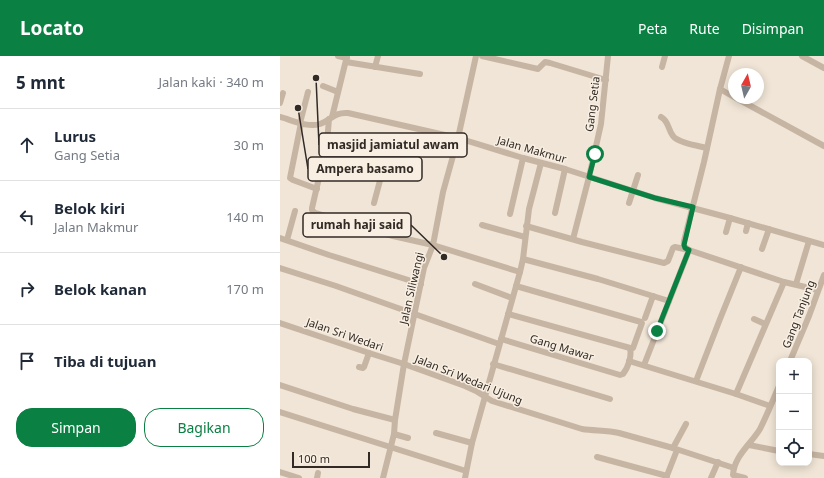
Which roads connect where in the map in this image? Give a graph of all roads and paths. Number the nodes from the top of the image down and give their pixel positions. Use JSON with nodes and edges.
{"nodes":[{"id":1,"x":338,"y":56,"type":"edge"},
{"id":2,"x":378,"y":56,"type":"edge"},
{"id":3,"x":476,"y":56,"type":"edge"},
{"id":4,"x":482,"y":56,"type":"edge"},
{"id":5,"x":608,"y":56,"type":"edge"},
{"id":6,"x":665,"y":56,"type":"edge"},
{"id":7,"x":729,"y":56,"type":"edge"},
{"id":8,"x":802,"y":56,"type":"edge"},
{"id":9,"x":346,"y":58,"type":"edge"},
{"id":10,"x":375,"y":67,"type":"junction"},
{"id":11,"x":662,"y":68,"type":"dead end"},
{"id":12,"x":824,"y":68,"type":"edge"},
{"id":13,"x":420,"y":74,"type":"dead end"},
{"id":14,"x":606,"y":80,"type":"junction"},
{"id":15,"x":322,"y":86,"type":"dead end"},
{"id":16,"x":720,"y":90,"type":"junction"},
{"id":17,"x":308,"y":92,"type":"dead end"},
{"id":18,"x":338,"y":92,"type":"junction"},
{"id":19,"x":283,"y":93,"type":"dead end"},
{"id":20,"x":728,"y":94,"type":"edge"},
{"id":21,"x":280,"y":103,"type":"edge"},
{"id":22,"x":746,"y":104,"type":"edge"},
{"id":23,"x":280,"y":117,"type":"edge"},
{"id":24,"x":661,"y":117,"type":"dead end"},
{"id":25,"x":330,"y":118,"type":"junction"},
{"id":26,"x":300,"y":123,"type":"junction"},
{"id":27,"x":458,"y":138,"type":"junction"},
{"id":28,"x":327,"y":143,"type":"junction"},
{"id":29,"x":824,"y":146,"type":"edge"},
{"id":30,"x":707,"y":148,"type":"junction"},
{"id":31,"x":386,"y":158,"type":"junction"},
{"id":32,"x":523,"y":158,"type":"junction"},
{"id":33,"x":401,"y":162,"type":"dead end"},
{"id":34,"x":541,"y":163,"type":"junction"},
{"id":35,"x":565,"y":169,"type":"junction"},
{"id":36,"x":638,"y":175,"type":"dead end"},
{"id":37,"x":589,"y":177,"type":"junction"},
{"id":38,"x":317,"y":188,"type":"junction"},
{"id":39,"x":633,"y":190,"type":"junction"},
{"id":40,"x":374,"y":203,"type":"dead end"},
{"id":41,"x":629,"y":203,"type":"dead end"},
{"id":42,"x":693,"y":207,"type":"junction"},
{"id":43,"x":295,"y":211,"type":"dead end"},
{"id":44,"x":555,"y":213,"type":"dead end"},
{"id":45,"x":510,"y":214,"type":"dead end"},
{"id":46,"x":730,"y":218,"type":"junction"},
{"id":47,"x":748,"y":223,"type":"junction"},
{"id":48,"x":482,"y":225,"type":"dead end"},
{"id":49,"x":526,"y":226,"type":"junction"},
{"id":50,"x":769,"y":229,"type":"junction"},
{"id":51,"x":746,"y":231,"type":"dead end"},
{"id":52,"x":726,"y":232,"type":"dead end"},
{"id":53,"x":525,"y":237,"type":"junction"},
{"id":54,"x":280,"y":238,"type":"edge"},
{"id":55,"x":573,"y":239,"type":"junction"},
{"id":56,"x":288,"y":240,"type":"junction"},
{"id":57,"x":809,"y":241,"type":"junction"},
{"id":58,"x":433,"y":245,"type":"junction"},
{"id":59,"x":824,"y":245,"type":"edge"},
{"id":60,"x":762,"y":249,"type":"dead end"},
{"id":61,"x":689,"y":250,"type":"junction"},
{"id":62,"x":523,"y":259,"type":"junction"},
{"id":63,"x":741,"y":267,"type":"junction"},
{"id":64,"x":280,"y":268,"type":"edge"},
{"id":65,"x":520,"y":272,"type":"junction"},
{"id":66,"x":824,"y":275,"type":"edge"},
{"id":67,"x":784,"y":282,"type":"junction"},
{"id":68,"x":421,"y":284,"type":"junction"},
{"id":69,"x":475,"y":284,"type":"dead end"},
{"id":70,"x":796,"y":284,"type":"junction"},
{"id":71,"x":516,"y":286,"type":"junction"},
{"id":72,"x":818,"y":290,"type":"junction"},
{"id":73,"x":652,"y":296,"type":"junction"},
{"id":74,"x":512,"y":298,"type":"junction"},
{"id":75,"x":668,"y":301,"type":"junction"},
{"id":76,"x":415,"y":314,"type":"junction"},
{"id":77,"x":508,"y":314,"type":"junction"},
{"id":78,"x":645,"y":318,"type":"dead end"},
{"id":79,"x":754,"y":319,"type":"dead end"},
{"id":80,"x":280,"y":323,"type":"edge"},
{"id":81,"x":765,"y":324,"type":"junction"},
{"id":82,"x":500,"y":342,"type":"junction"},
{"id":83,"x":630,"y":348,"type":"junction"},
{"id":84,"x":369,"y":353,"type":"junction"},
{"id":85,"x":791,"y":358,"type":"edge"},
{"id":86,"x":629,"y":361,"type":"junction"},
{"id":87,"x":404,"y":364,"type":"junction"},
{"id":88,"x":493,"y":364,"type":"junction"},
{"id":89,"x":644,"y":365,"type":"junction"},
{"id":90,"x":358,"y":367,"type":"dead end"},
{"id":91,"x":696,"y":381,"type":"junction"},
{"id":92,"x":280,"y":384,"type":"edge"},
{"id":93,"x":776,"y":393,"type":"edge"},
{"id":94,"x":736,"y":394,"type":"junction"},
{"id":95,"x":485,"y":396,"type":"junction"},
{"id":96,"x":610,"y":399,"type":"dead end"},
{"id":97,"x":770,"y":406,"type":"junction"},
{"id":98,"x":280,"y":412,"type":"edge"},
{"id":99,"x":395,"y":420,"type":"junction"},
{"id":100,"x":686,"y":424,"type":"dead end"},
{"id":101,"x":436,"y":433,"type":"dead end"},
{"id":102,"x":394,"y":434,"type":"junction"},
{"id":103,"x":408,"y":438,"type":"dead end"},
{"id":104,"x":472,"y":443,"type":"junction"},
{"id":105,"x":749,"y":445,"type":"junction"},
{"id":106,"x":390,"y":448,"type":"junction"},
{"id":107,"x":675,"y":449,"type":"junction"},
{"id":108,"x":776,"y":450,"type":"edge"},
{"id":109,"x":812,"y":454,"type":"edge"},
{"id":110,"x":824,"y":456,"type":"edge"},
{"id":111,"x":597,"y":457,"type":"dead end"},
{"id":112,"x":718,"y":462,"type":"junction"},
{"id":113,"x":734,"y":468,"type":"junction"},
{"id":114,"x":466,"y":471,"type":"junction"},
{"id":115,"x":280,"y":472,"type":"edge"},
{"id":116,"x":667,"y":477,"type":"edge"},
{"id":117,"x":299,"y":478,"type":"edge"},
{"id":118,"x":383,"y":478,"type":"edge"},
{"id":119,"x":465,"y":478,"type":"edge"},
{"id":120,"x":710,"y":478,"type":"edge"},
{"id":121,"x":745,"y":478,"type":"edge"}],
"edges":[{"from":1,"to":9,"type":"street"},
{"from":2,"to":10,"type":"street"},
{"from":3,"to":27,"type":"street","name":"Jalan Siliwangi"},
{"from":4,"to":14,"type":"street"},
{"from":5,"to":14,"type":"street","name":"Gang Setia"},
{"from":6,"to":11,"type":"street"},
{"from":7,"to":16,"type":"street"},
{"from":8,"to":12,"type":"street"},
{"from":9,"to":10,"type":"street"},
{"from":9,"to":18,"type":"street"},
{"from":10,"to":13,"type":"street"},
{"from":14,"to":37,"type":"street","name":"Gang Setia"},
{"from":15,"to":18,"type":"street"},
{"from":16,"to":20,"type":"street"},
{"from":16,"to":30,"type":"street"},
{"from":17,"to":26,"type":"street"},
{"from":18,"to":25,"type":"street"},
{"from":19,"to":21,"type":"street"},
{"from":22,"to":29,"type":"street"},
{"from":23,"to":26,"type":"street"},
{"from":24,"to":30,"type":"street"},
{"from":25,"to":26,"type":"street"},
{"from":25,"to":27,"type":"street","name":"Jalan Makmur"},
{"from":25,"to":28,"type":"street"},
{"from":26,"to":38,"type":"street"},
{"from":27,"to":32,"type":"street","name":"Jalan Makmur"},
{"from":27,"to":58,"type":"street","name":"Jalan Siliwangi"},
{"from":28,"to":31,"type":"street"},
{"from":28,"to":38,"type":"street"},
{"from":30,"to":42,"type":"street"},
{"from":31,"to":33,"type":"street"},
{"from":31,"to":40,"type":"street"},
{"from":32,"to":34,"type":"street","name":"Jalan Makmur"},
{"from":32,"to":45,"type":"street"},
{"from":34,"to":35,"type":"street","name":"Jalan Makmur"},
{"from":34,"to":49,"type":"street"},
{"from":35,"to":37,"type":"street","name":"Jalan Makmur"},
{"from":35,"to":44,"type":"street"},
{"from":36,"to":39,"type":"street"},
{"from":37,"to":39,"type":"street","name":"Jalan Makmur"},
{"from":37,"to":55,"type":"street","name":"Gang Setia"},
{"from":38,"to":58,"type":"street"},
{"from":39,"to":41,"type":"street"},
{"from":39,"to":42,"type":"street","name":"Jalan Makmur"},
{"from":42,"to":46,"type":"street","name":"Jalan Makmur"},
{"from":42,"to":61,"type":"street"},
{"from":43,"to":56,"type":"street"},
{"from":46,"to":47,"type":"street","name":"Jalan Makmur"},
{"from":46,"to":52,"type":"street"},
{"from":47,"to":50,"type":"street","name":"Jalan Makmur"},
{"from":47,"to":51,"type":"street"},
{"from":48,"to":53,"type":"street"},
{"from":49,"to":53,"type":"street"},
{"from":49,"to":55,"type":"street"},
{"from":50,"to":57,"type":"street","name":"Jalan Makmur"},
{"from":50,"to":60,"type":"street"},
{"from":53,"to":62,"type":"street"},
{"from":54,"to":56,"type":"street"},
{"from":55,"to":61,"type":"street"},
{"from":56,"to":68,"type":"street"},
{"from":57,"to":59,"type":"street","name":"Jalan Makmur"},
{"from":57,"to":70,"type":"street"},
{"from":58,"to":65,"type":"street"},
{"from":58,"to":68,"type":"street","name":"Jalan Siliwangi"},
{"from":61,"to":63,"type":"street"},
{"from":61,"to":75,"type":"street"},
{"from":62,"to":65,"type":"street"},
{"from":62,"to":73,"type":"street"},
{"from":63,"to":67,"type":"street"},
{"from":63,"to":91,"type":"street"},
{"from":64,"to":76,"type":"street","name":"Gang Mawar"},
{"from":65,"to":71,"type":"street"},
{"from":66,"to":72,"type":"street","name":"Gang Tanjung"},
{"from":67,"to":70,"type":"street"},
{"from":67,"to":81,"type":"street"},
{"from":68,"to":76,"type":"street","name":"Jalan Siliwangi"},
{"from":69,"to":74,"type":"street"},
{"from":70,"to":72,"type":"street"},
{"from":71,"to":74,"type":"street"},
{"from":71,"to":83,"type":"street"},
{"from":72,"to":85,"type":"street","name":"Gang Tanjung"},
{"from":73,"to":75,"type":"street"},
{"from":73,"to":78,"type":"street"},
{"from":74,"to":77,"type":"street"},
{"from":75,"to":89,"type":"street"},
{"from":76,"to":82,"type":"street","name":"Gang Mawar"},
{"from":76,"to":87,"type":"street","name":"Jalan Siliwangi"},
{"from":77,"to":82,"type":"street"},
{"from":77,"to":83,"type":"street"},
{"from":79,"to":81,"type":"street"},
{"from":80,"to":84,"type":"street","name":"Jalan Sri Wedari"},
{"from":81,"to":94,"type":"street"},
{"from":82,"to":86,"type":"street","name":"Gang Mawar"},
{"from":82,"to":88,"type":"street"},
{"from":83,"to":86,"type":"street"},
{"from":84,"to":87,"type":"street","name":"Jalan Sri Wedari"},
{"from":84,"to":90,"type":"street"},
{"from":86,"to":89,"type":"street"},
{"from":87,"to":95,"type":"street","name":"Jalan Sri Wedari Ujung"},
{"from":87,"to":99,"type":"street","name":"Jalan Siliwangi"},
{"from":88,"to":95,"type":"street"},
{"from":88,"to":96,"type":"street"},
{"from":89,"to":91,"type":"street"},
{"from":91,"to":94,"type":"street"},
{"from":92,"to":99,"type":"street"},
{"from":93,"to":97,"type":"street"},
{"from":94,"to":97,"type":"street"},
{"from":95,"to":104,"type":"street"},
{"from":95,"to":107,"type":"street","name":"Jalan Sri Wedari Ujung"},
{"from":97,"to":105,"type":"street"},
{"from":98,"to":106,"type":"street"},
{"from":99,"to":102,"type":"street","name":"Jalan Siliwangi"},
{"from":100,"to":107,"type":"street"},
{"from":101,"to":104,"type":"street"},
{"from":102,"to":103,"type":"street"},
{"from":102,"to":106,"type":"street","name":"Jalan Siliwangi"},
{"from":104,"to":114,"type":"street"},
{"from":105,"to":108,"type":"street"},
{"from":105,"to":113,"type":"street"},
{"from":106,"to":114,"type":"street"},
{"from":106,"to":118,"type":"street","name":"Jalan Siliwangi"},
{"from":107,"to":112,"type":"street","name":"Jalan Sri Wedari Ujung"},
{"from":107,"to":116,"type":"street"},
{"from":109,"to":110,"type":"street"},
{"from":111,"to":116,"type":"street"},
{"from":112,"to":113,"type":"street","name":"Jalan Sri Wedari Ujung"},
{"from":112,"to":120,"type":"street"},
{"from":113,"to":121,"type":"street"},
{"from":114,"to":119,"type":"street"},
{"from":115,"to":117,"type":"street"}]}
